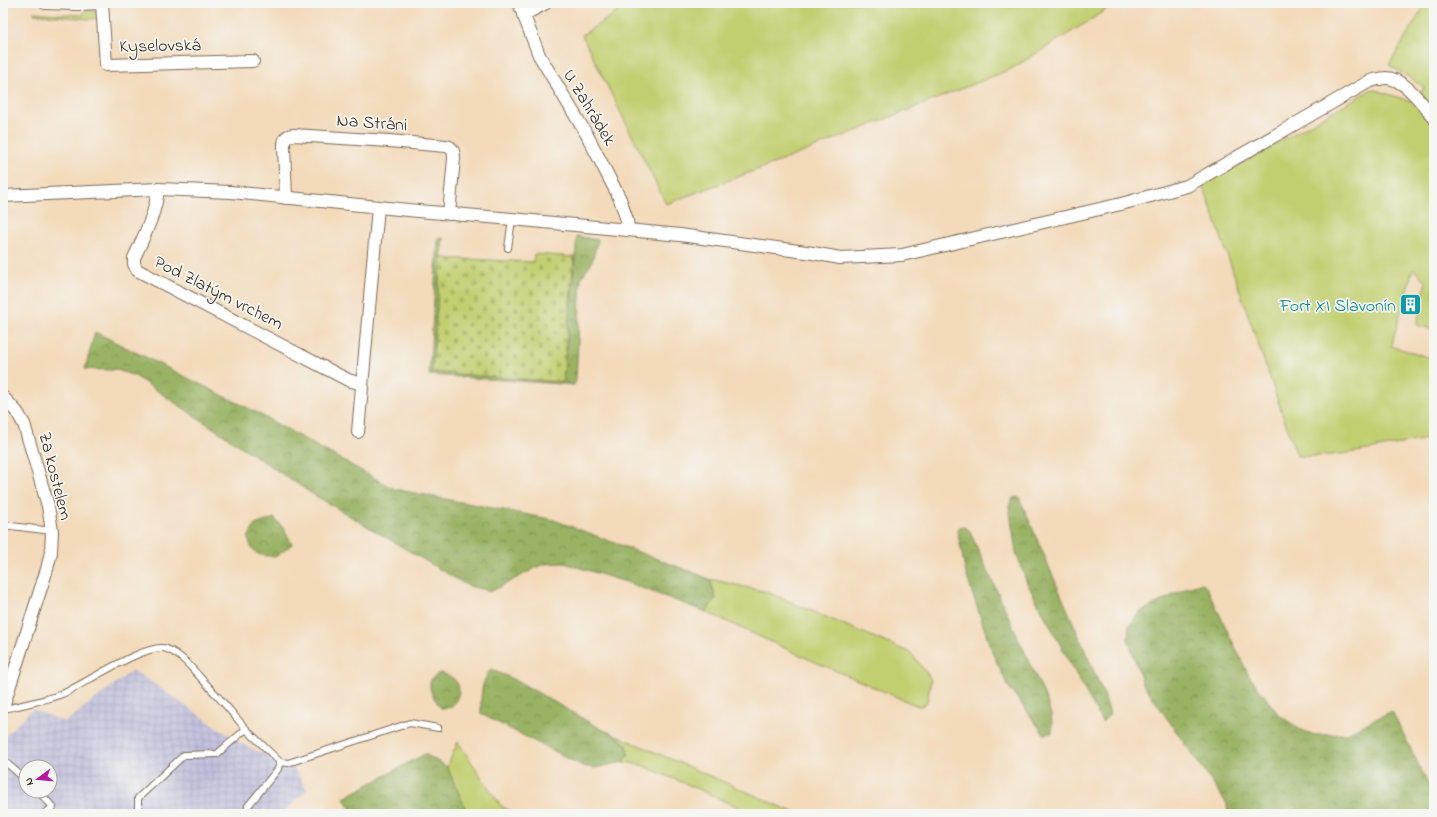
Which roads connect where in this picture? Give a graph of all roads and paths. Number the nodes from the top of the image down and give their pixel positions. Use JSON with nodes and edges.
{"nodes":[{"id":1,"x":45,"y":3,"type":"edge"},
{"id":2,"x":99,"y":3,"type":"edge"},
{"id":3,"x":102,"y":3,"type":"edge"},
{"id":4,"x":519,"y":3,"type":"edge"},
{"id":5,"x":546,"y":3,"type":"edge"},
{"id":6,"x":523,"y":15,"type":"junction"},
{"id":7,"x":253,"y":61,"type":"dead end"},
{"id":8,"x":1434,"y":118,"type":"edge"},
{"id":9,"x":158,"y":189,"type":"junction"},
{"id":10,"x":3,"y":196,"type":"edge"},
{"id":11,"x":286,"y":198,"type":"junction"},
{"id":12,"x":378,"y":207,"type":"junction"},
{"id":13,"x":449,"y":214,"type":"junction"},
{"id":14,"x":512,"y":219,"type":"junction"},
{"id":15,"x":628,"y":230,"type":"junction"},
{"id":16,"x":508,"y":248,"type":"dead end"},
{"id":17,"x":362,"y":384,"type":"junction"},
{"id":18,"x":3,"y":397,"type":"edge"},
{"id":19,"x":358,"y":432,"type":"dead end"},
{"id":20,"x":3,"y":525,"type":"edge"},
{"id":21,"x":52,"y":531,"type":"junction"},
{"id":22,"x":3,"y":708,"type":"edge"},
{"id":23,"x":438,"y":728,"type":"dead end"},
{"id":24,"x":246,"y":729,"type":"junction"},
{"id":25,"x":3,"y":760,"type":"edge"},
{"id":26,"x":280,"y":762,"type":"junction"},
{"id":27,"x":18,"y":773,"type":"edge"},
{"id":28,"x":46,"y":799,"type":"edge"},
{"id":29,"x":248,"y":806,"type":"dead end"},
{"id":30,"x":44,"y":814,"type":"edge"},
{"id":31,"x":138,"y":814,"type":"edge"}],
"edges":[{"from":1,"to":2,"type":"street"},
{"from":3,"to":7,"type":"street","name":"Kyselovská"},
{"from":4,"to":6,"type":"street","name":"U Zahrádek"},
{"from":5,"to":6,"type":"street"},
{"from":6,"to":15,"type":"street","name":"U Zahrádek"},
{"from":8,"to":15,"type":"street"},
{"from":9,"to":10,"type":"street"},
{"from":9,"to":11,"type":"street"},
{"from":9,"to":17,"type":"street","name":"Pod Zlatým vrchem"},
{"from":11,"to":12,"type":"street"},
{"from":11,"to":13,"type":"street","name":"Na Stráni"},
{"from":12,"to":13,"type":"street"},
{"from":12,"to":17,"type":"street"},
{"from":13,"to":14,"type":"street"},
{"from":14,"to":15,"type":"street"},
{"from":14,"to":16,"type":"lane"},
{"from":17,"to":19,"type":"street"},
{"from":18,"to":21,"type":"street","name":"Za kostelem"},
{"from":20,"to":21,"type":"lane"},
{"from":21,"to":22,"type":"street","name":"Za kostelem"},
{"from":22,"to":24,"type":"lane"},
{"from":23,"to":26,"type":"lane"},
{"from":24,"to":26,"type":"lane"},
{"from":24,"to":31,"type":"lane"},
{"from":25,"to":27,"type":"lane"},
{"from":26,"to":29,"type":"lane"},
{"from":28,"to":30,"type":"lane"}]}
